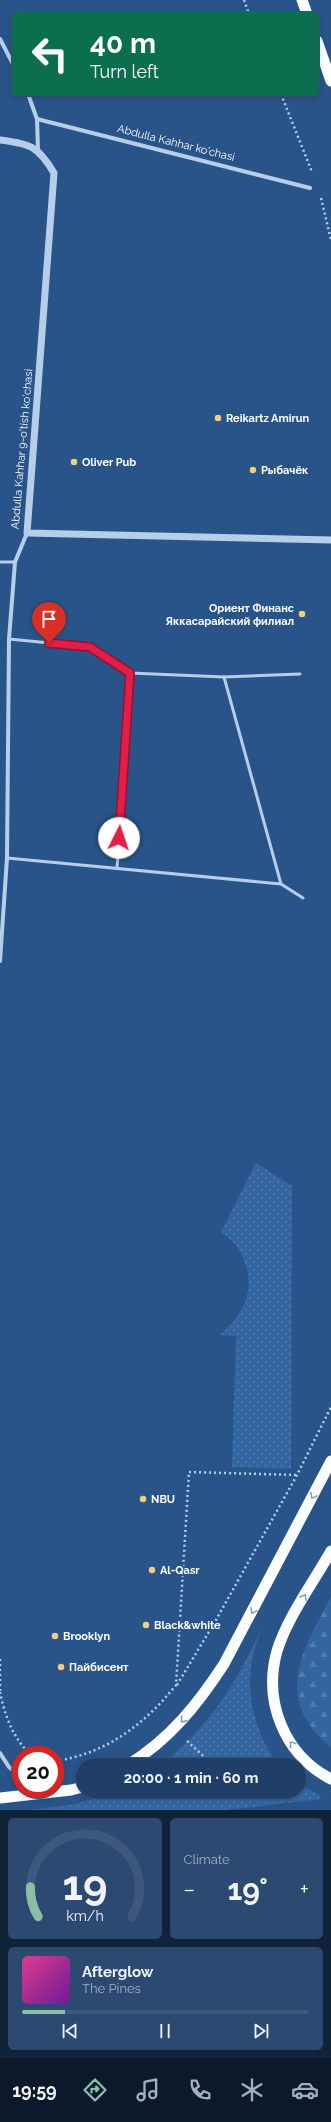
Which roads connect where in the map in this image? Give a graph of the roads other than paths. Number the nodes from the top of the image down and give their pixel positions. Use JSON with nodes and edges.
{"nodes":[{"id":1,"x":302,"y":0,"type":"edge"},
{"id":2,"x":306,"y":12,"type":"edge"},
{"id":3,"x":0,"y":39,"type":"edge"},
{"id":4,"x":319,"y":47,"type":"edge"},
{"id":5,"x":12,"y":62,"type":"edge"},
{"id":6,"x":331,"y":81,"type":"edge"},
{"id":7,"x":29,"y":96,"type":"edge"},
{"id":8,"x":37,"y":119,"type":"junction"},
{"id":9,"x":0,"y":140,"type":"edge"},
{"id":10,"x":38,"y":150,"type":"junction"},
{"id":11,"x":310,"y":188,"type":"dead end"},
{"id":12,"x":27,"y":533,"type":"junction"},
{"id":13,"x":331,"y":540,"type":"edge"},
{"id":14,"x":0,"y":562,"type":"edge"},
{"id":15,"x":15,"y":562,"type":"junction"},
{"id":16,"x":9,"y":639,"type":"junction"},
{"id":17,"x":130,"y":673,"type":"junction"},
{"id":18,"x":300,"y":674,"type":"dead end"},
{"id":19,"x":224,"y":677,"type":"junction"},
{"id":20,"x":7,"y":858,"type":"junction"},
{"id":21,"x":117,"y":868,"type":"junction"},
{"id":22,"x":281,"y":884,"type":"junction"},
{"id":23,"x":303,"y":898,"type":"dead end"},
{"id":24,"x":0,"y":961,"type":"edge"},
{"id":25,"x":331,"y":1461,"type":"edge"},
{"id":26,"x":331,"y":1551,"type":"edge"},
{"id":27,"x":0,"y":1753,"type":"edge"},
{"id":28,"x":139,"y":1758,"type":"edge"},
{"id":29,"x":12,"y":1770,"type":"edge"},
{"id":30,"x":331,"y":1779,"type":"edge"},
{"id":31,"x":76,"y":1789,"type":"edge"},
{"id":32,"x":64,"y":1790,"type":"edge"},
{"id":33,"x":71,"y":1790,"type":"junction"},
{"id":34,"x":0,"y":1798,"type":"edge"}],
"edges":[{"from":1,"to":2,"type":"highway"},
{"from":3,"to":5,"type":"street"},
{"from":4,"to":6,"type":"highway"},
{"from":7,"to":8,"type":"street"},
{"from":8,"to":10,"type":"street"},
{"from":8,"to":11,"type":"street","name":"Abdulla Kahhar ko'chasi"},
{"from":9,"to":10,"type":"street"},
{"from":10,"to":12,"type":"street","name":"Abdulla Kahhar 9-o'tish ko'chasi"},
{"from":12,"to":13,"type":"street"},
{"from":12,"to":15,"type":"street","name":"Abdulla Kahhar 9-o'tish ko'chasi"},
{"from":14,"to":15,"type":"lane"},
{"from":15,"to":16,"type":"street","name":"Abdulla Kahhar 9-o'tish ko'chasi"},
{"from":16,"to":17,"type":"lane"},
{"from":16,"to":20,"type":"street","name":"Abdulla Kahhar 9-o'tish ko'chasi"},
{"from":17,"to":19,"type":"lane"},
{"from":17,"to":21,"type":"lane"},
{"from":18,"to":19,"type":"lane"},
{"from":19,"to":22,"type":"lane"},
{"from":20,"to":21,"type":"lane"},
{"from":20,"to":24,"type":"street","name":"Abdulla Kahhar 9-o'tish ko'chasi"},
{"from":21,"to":22,"type":"lane"},
{"from":22,"to":23,"type":"lane"},
{"from":25,"to":28,"type":"highway","one_way":true},
{"from":30,"to":26,"type":"highway","one_way":true,"bridge":true},
{"from":27,"to":29,"type":"street"},
{"from":31,"to":33,"type":"highway"},
{"from":32,"to":33,"type":"street"},
{"from":33,"to":34,"type":"highway"}]}
